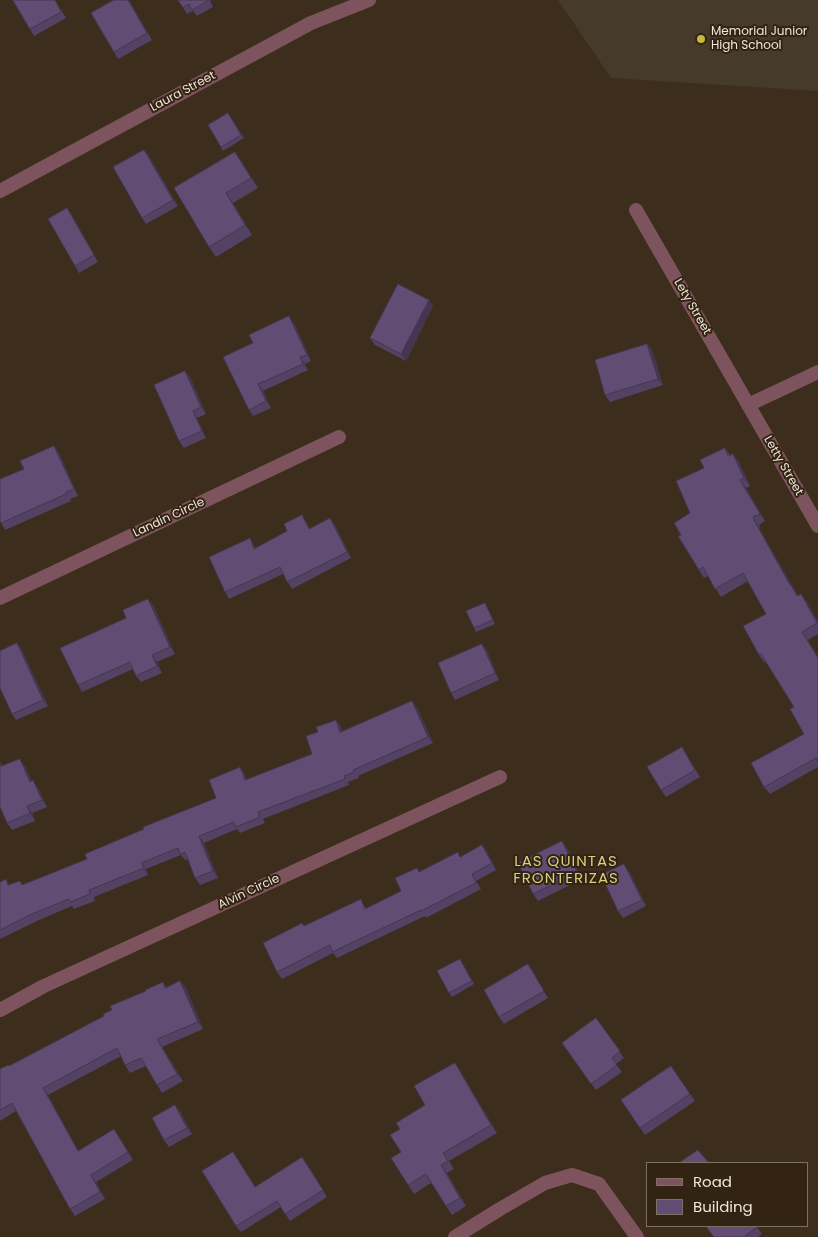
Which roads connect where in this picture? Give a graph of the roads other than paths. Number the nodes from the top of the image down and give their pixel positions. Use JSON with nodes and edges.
{"nodes":[{"id":1,"x":369,"y":0,"type":"edge"},
{"id":2,"x":0,"y":191,"type":"edge"},
{"id":3,"x":636,"y":210,"type":"dead end"},
{"id":4,"x":818,"y":372,"type":"edge"},
{"id":5,"x":748,"y":405,"type":"junction"},
{"id":6,"x":339,"y":438,"type":"dead end"},
{"id":7,"x":818,"y":526,"type":"edge"},
{"id":8,"x":0,"y":598,"type":"edge"},
{"id":9,"x":500,"y":777,"type":"dead end"},
{"id":10,"x":0,"y":1010,"type":"edge"},
{"id":11,"x":455,"y":1237,"type":"edge"},
{"id":12,"x":637,"y":1237,"type":"edge"}],
"edges":[{"from":1,"to":2,"type":"street","name":"Laura Street"},
{"from":3,"to":5,"type":"street","name":"Lety Street"},
{"from":4,"to":5,"type":"street"},
{"from":5,"to":7,"type":"street","name":"Letty Street"},
{"from":6,"to":8,"type":"street","name":"Landin Circle"},
{"from":9,"to":10,"type":"street","name":"Alvin Circle"},
{"from":11,"to":12,"type":"street"}]}
